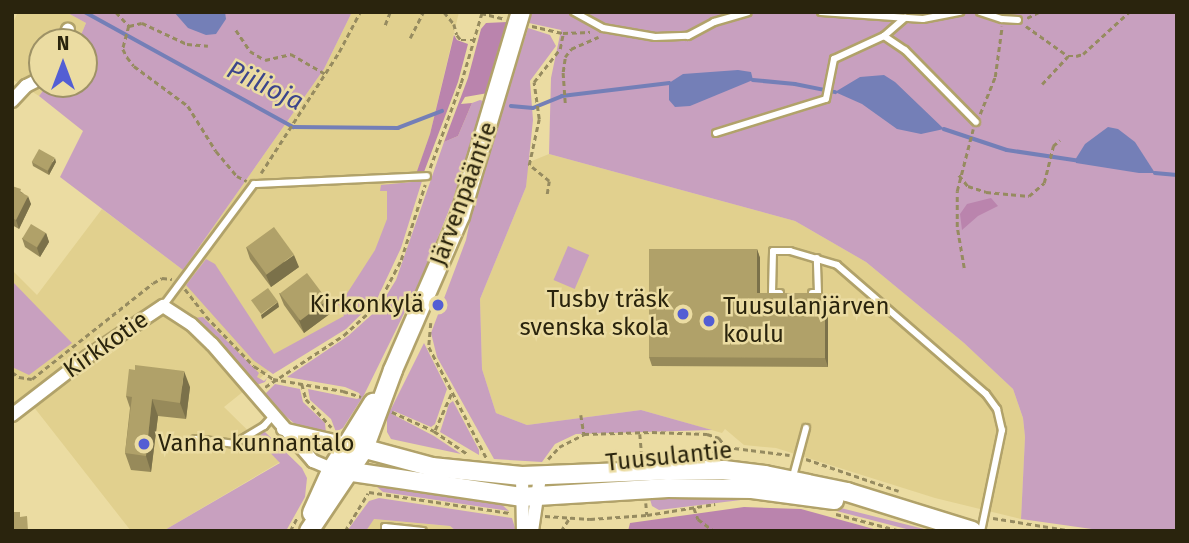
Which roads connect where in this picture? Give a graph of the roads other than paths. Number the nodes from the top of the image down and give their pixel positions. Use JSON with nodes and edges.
{"nodes":[{"id":1,"x":575,"y":12,"type":"edge"},
{"id":2,"x":748,"y":12,"type":"edge"},
{"id":3,"x":821,"y":12,"type":"edge"},
{"id":4,"x":960,"y":12,"type":"edge"},
{"id":5,"x":980,"y":12,"type":"edge"},
{"id":6,"x":905,"y":18,"type":"junction"},
{"id":7,"x":519,"y":19,"type":"edge"},
{"id":8,"x":1018,"y":20,"type":"road end"},
{"id":9,"x":884,"y":36,"type":"junction"},
{"id":10,"x":28,"y":85,"type":"edge"},
{"id":11,"x":12,"y":101,"type":"edge"},
{"id":12,"x":974,"y":126,"type":"road end"},
{"id":13,"x":716,"y":133,"type":"dead end"},
{"id":14,"x":427,"y":176,"type":"road end"},
{"id":15,"x":817,"y":258,"type":"junction"},
{"id":16,"x":783,"y":293,"type":"edge"},
{"id":17,"x":806,"y":293,"type":"edge"},
{"id":18,"x":163,"y":306,"type":"junction"},
{"id":19,"x":15,"y":408,"type":"edge"},
{"id":20,"x":272,"y":417,"type":"junction"},
{"id":21,"x":806,"y":428,"type":"dead end"},
{"id":22,"x":283,"y":429,"type":"junction"},
{"id":23,"x":195,"y":439,"type":"dead end"},
{"id":24,"x":355,"y":446,"type":"junction"},
{"id":25,"x":332,"y":469,"type":"junction"},
{"id":26,"x":350,"y":473,"type":"junction"},
{"id":27,"x":536,"y":473,"type":"junction"},
{"id":28,"x":790,"y":486,"type":"junction"},
{"id":29,"x":530,"y":497,"type":"junction"},
{"id":30,"x":307,"y":531,"type":"edge"},
{"id":31,"x":385,"y":531,"type":"edge"},
{"id":32,"x":423,"y":531,"type":"edge"},
{"id":33,"x":523,"y":531,"type":"edge"},
{"id":34,"x":533,"y":531,"type":"edge"},
{"id":35,"x":972,"y":531,"type":"edge"},
{"id":36,"x":981,"y":531,"type":"edge"}],
"edges":[{"from":1,"to":2,"type":"lane"},
{"from":3,"to":6,"type":"lane"},
{"from":4,"to":6,"type":"lane"},
{"from":5,"to":8,"type":"lane"},
{"from":6,"to":9,"type":"lane"},
{"from":7,"to":24,"type":"main road","name":"Järvenpääntie"},
{"from":9,"to":12,"type":"lane"},
{"from":9,"to":13,"type":"lane"},
{"from":10,"to":11,"type":"street"},
{"from":14,"to":18,"type":"lane"},
{"from":15,"to":16,"type":"lane"},
{"from":15,"to":17,"type":"lane"},
{"from":15,"to":36,"type":"lane"},
{"from":18,"to":19,"type":"street","name":"Kirkkotie"},
{"from":18,"to":20,"type":"street","name":"Kirkkotie"},
{"from":20,"to":22,"type":"street","name":"Kirkkotie"},
{"from":20,"to":23,"type":"lane"},
{"from":21,"to":28,"type":"lane"},
{"from":22,"to":24,"type":"street"},
{"from":22,"to":25,"type":"street","name":"Kirkkotie"},
{"from":24,"to":25,"type":"main road","name":"Järvenpääntie"},
{"from":24,"to":26,"type":"main road","name":"Järvenpääntie"},
{"from":24,"to":27,"type":"main road","name":"Tuusulantie"},
{"from":25,"to":26,"type":"main road","name":"Tuusulantie"},
{"from":25,"to":30,"type":"main road","name":"Järvenpääntie"},
{"from":26,"to":29,"type":"main road","name":"Tuusulantie"},
{"from":26,"to":30,"type":"main road","name":"Järvenpääntie"},
{"from":27,"to":28,"type":"main road","name":"Tuusulantie"},
{"from":27,"to":29,"type":"street"},
{"from":27,"to":29,"type":"street"},
{"from":28,"to":29,"type":"main road","name":"Tuusulantie"},
{"from":28,"to":35,"type":"main road","name":"Tuusulantie"},
{"from":29,"to":33,"type":"street"},
{"from":29,"to":34,"type":"street"},
{"from":31,"to":32,"type":"lane"}]}
